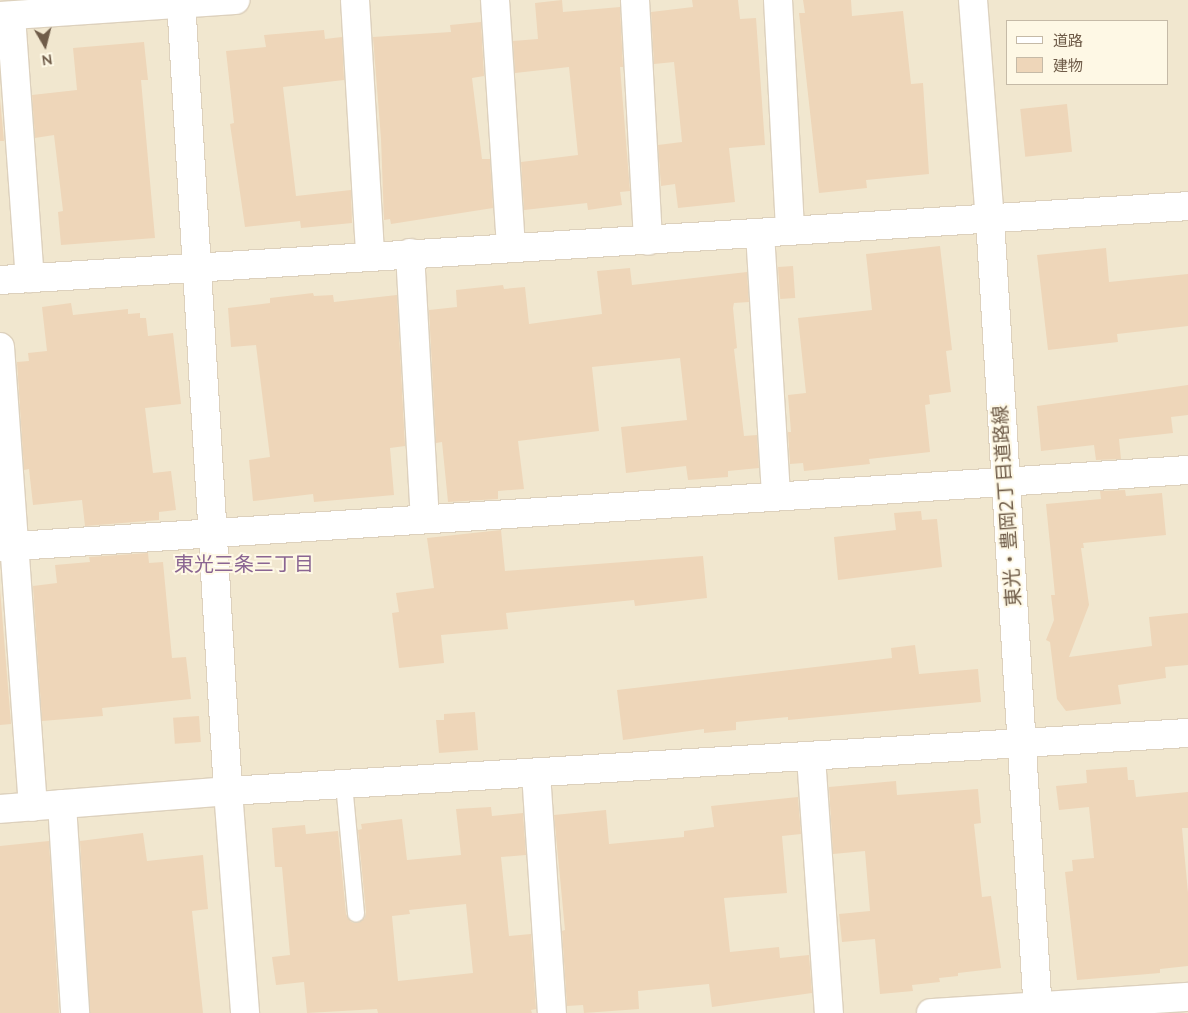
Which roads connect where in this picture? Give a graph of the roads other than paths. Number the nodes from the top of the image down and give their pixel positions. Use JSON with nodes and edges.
{"nodes":[{"id":1,"x":235,"y":0,"type":"edge"},
{"id":2,"x":355,"y":0,"type":"edge"},
{"id":3,"x":495,"y":0,"type":"edge"},
{"id":4,"x":635,"y":0,"type":"edge"},
{"id":5,"x":778,"y":0,"type":"edge"},
{"id":6,"x":973,"y":0,"type":"edge"},
{"id":7,"x":181,"y":2,"type":"edge"},
{"id":8,"x":5,"y":16,"type":"edge"},
{"id":9,"x":1188,"y":206,"type":"edge"},
{"id":10,"x":990,"y":219,"type":"junction"},
{"id":11,"x":790,"y":231,"type":"junction"},
{"id":12,"x":760,"y":233,"type":"junction"},
{"id":13,"x":648,"y":241,"type":"junction"},
{"id":14,"x":511,"y":246,"type":"junction"},
{"id":15,"x":410,"y":253,"type":"junction"},
{"id":16,"x":370,"y":255,"type":"junction"},
{"id":17,"x":199,"y":266,"type":"junction"},
{"id":18,"x":30,"y":278,"type":"junction"},
{"id":19,"x":0,"y":280,"type":"edge"},
{"id":20,"x":0,"y":347,"type":"edge"},
{"id":21,"x":1188,"y":470,"type":"edge"},
{"id":22,"x":1005,"y":481,"type":"junction"},
{"id":23,"x":776,"y":496,"type":"junction"},
{"id":24,"x":425,"y":519,"type":"junction"},
{"id":25,"x":214,"y":533,"type":"junction"},
{"id":26,"x":7,"y":546,"type":"edge"},
{"id":27,"x":1188,"y":733,"type":"edge"},
{"id":28,"x":1023,"y":744,"type":"junction"},
{"id":29,"x":810,"y":757,"type":"junction"},
{"id":30,"x":536,"y":773,"type":"junction"},
{"id":31,"x":344,"y":784,"type":"junction"},
{"id":32,"x":228,"y":791,"type":"junction"},
{"id":33,"x":62,"y":804,"type":"junction"},
{"id":34,"x":33,"y":807,"type":"junction"},
{"id":35,"x":0,"y":809,"type":"edge"},
{"id":36,"x":356,"y":914,"type":"dead end"},
{"id":37,"x":1188,"y":997,"type":"edge"},
{"id":38,"x":1038,"y":1009,"type":"edge"},
{"id":39,"x":75,"y":1013,"type":"edge"},
{"id":40,"x":245,"y":1013,"type":"edge"},
{"id":41,"x":552,"y":1013,"type":"edge"},
{"id":42,"x":829,"y":1013,"type":"edge"},
{"id":43,"x":931,"y":1013,"type":"edge"}],
"edges":[{"from":1,"to":7,"type":"street"},
{"from":2,"to":16,"type":"street"},
{"from":3,"to":14,"type":"street"},
{"from":4,"to":13,"type":"street"},
{"from":5,"to":11,"type":"street"},
{"from":6,"to":10,"type":"street","name":"東光・豊岡2丁目道路線"},
{"from":7,"to":8,"type":"street"},
{"from":7,"to":17,"type":"street"},
{"from":8,"to":18,"type":"street"},
{"from":9,"to":10,"type":"street"},
{"from":10,"to":11,"type":"street"},
{"from":10,"to":22,"type":"street","name":"東光・豊岡2丁目道路線"},
{"from":11,"to":12,"type":"street"},
{"from":12,"to":13,"type":"street"},
{"from":12,"to":23,"type":"street"},
{"from":13,"to":14,"type":"street"},
{"from":14,"to":15,"type":"street"},
{"from":15,"to":16,"type":"street"},
{"from":15,"to":24,"type":"street"},
{"from":16,"to":17,"type":"street"},
{"from":17,"to":18,"type":"street"},
{"from":17,"to":25,"type":"street"},
{"from":18,"to":19,"type":"street"},
{"from":20,"to":26,"type":"street"},
{"from":21,"to":22,"type":"street"},
{"from":22,"to":23,"type":"street"},
{"from":22,"to":28,"type":"street","name":"東光・豊岡2丁目道路線"},
{"from":23,"to":24,"type":"street"},
{"from":24,"to":25,"type":"street"},
{"from":25,"to":26,"type":"street"},
{"from":25,"to":32,"type":"street"},
{"from":26,"to":34,"type":"street"},
{"from":27,"to":28,"type":"street"},
{"from":28,"to":29,"type":"street"},
{"from":28,"to":38,"type":"street","name":"東光・豊岡2丁目道路線"},
{"from":29,"to":30,"type":"street"},
{"from":29,"to":42,"type":"street"},
{"from":30,"to":31,"type":"street"},
{"from":30,"to":41,"type":"street"},
{"from":31,"to":32,"type":"street"},
{"from":31,"to":36,"type":"lane"},
{"from":32,"to":33,"type":"street"},
{"from":32,"to":40,"type":"street"},
{"from":33,"to":34,"type":"street"},
{"from":33,"to":39,"type":"street"},
{"from":34,"to":35,"type":"street"},
{"from":37,"to":38,"type":"street"},
{"from":38,"to":43,"type":"street"}]}
